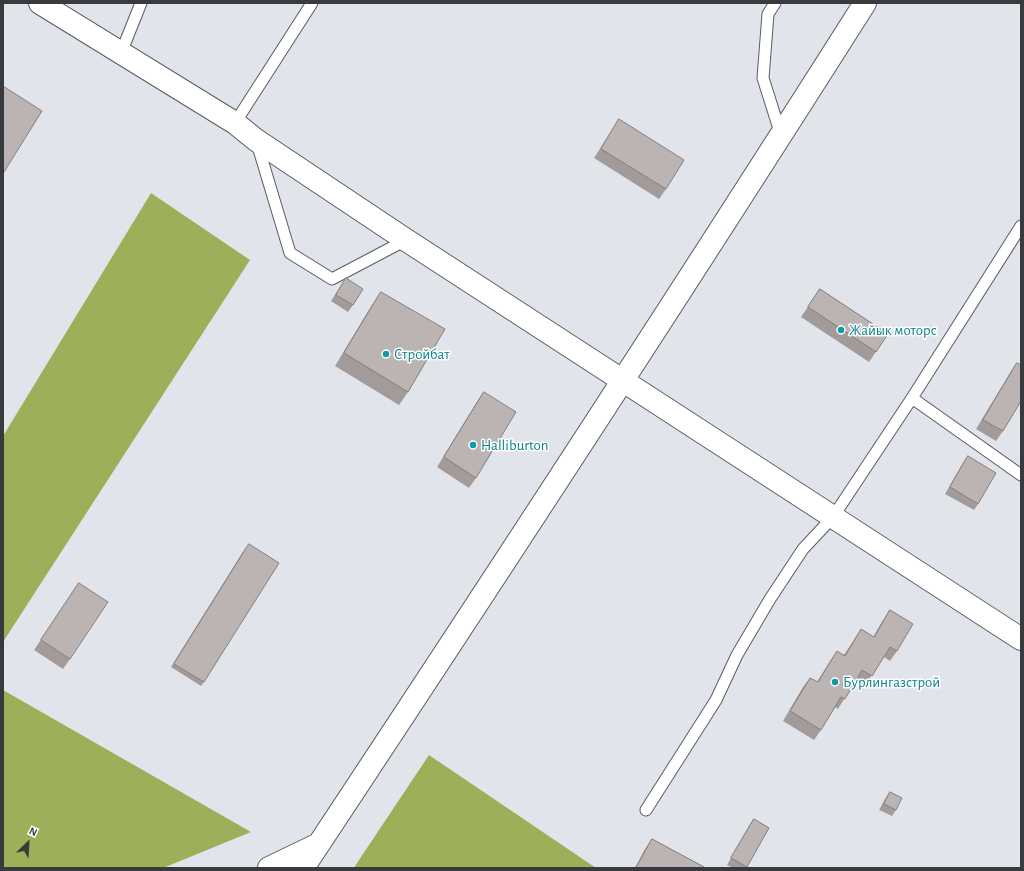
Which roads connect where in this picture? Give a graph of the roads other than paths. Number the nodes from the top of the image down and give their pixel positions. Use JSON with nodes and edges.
{"nodes":[{"id":1,"x":40,"y":3,"type":"edge"},
{"id":2,"x":141,"y":3,"type":"edge"},
{"id":3,"x":312,"y":3,"type":"edge"},
{"id":4,"x":775,"y":3,"type":"edge"},
{"id":5,"x":865,"y":3,"type":"edge"},
{"id":6,"x":121,"y":53,"type":"junction"},
{"id":7,"x":235,"y":123,"type":"junction"},
{"id":8,"x":781,"y":135,"type":"junction"},
{"id":9,"x":256,"y":140,"type":"junction"},
{"id":10,"x":1021,"y":226,"type":"edge"},
{"id":11,"x":406,"y":240,"type":"junction"},
{"id":12,"x":622,"y":380,"type":"junction"},
{"id":13,"x":912,"y":398,"type":"junction"},
{"id":14,"x":1021,"y":475,"type":"edge"},
{"id":15,"x":832,"y":517,"type":"junction"},
{"id":16,"x":1021,"y":639,"type":"edge"},
{"id":17,"x":646,"y":810,"type":"dead end"},
{"id":18,"x":320,"y":843,"type":"junction"},
{"id":19,"x":269,"y":868,"type":"edge"},
{"id":20,"x":303,"y":868,"type":"edge"},
{"id":21,"x":318,"y":868,"type":"edge"}],
"edges":[{"from":1,"to":6,"type":"street"},
{"from":2,"to":6,"type":"lane"},
{"from":3,"to":7,"type":"lane"},
{"from":4,"to":8,"type":"lane"},
{"from":5,"to":8,"type":"street"},
{"from":6,"to":7,"type":"street"},
{"from":7,"to":9,"type":"street"},
{"from":8,"to":12,"type":"street"},
{"from":9,"to":11,"type":"street"},
{"from":9,"to":11,"type":"lane"},
{"from":10,"to":13,"type":"lane"},
{"from":11,"to":12,"type":"street"},
{"from":12,"to":15,"type":"street"},
{"from":12,"to":18,"type":"street"},
{"from":13,"to":14,"type":"lane"},
{"from":13,"to":15,"type":"lane"},
{"from":15,"to":16,"type":"street"},
{"from":15,"to":17,"type":"lane"},
{"from":18,"to":19,"type":"street"},
{"from":18,"to":20,"type":"street"},
{"from":18,"to":21,"type":"street"}]}
